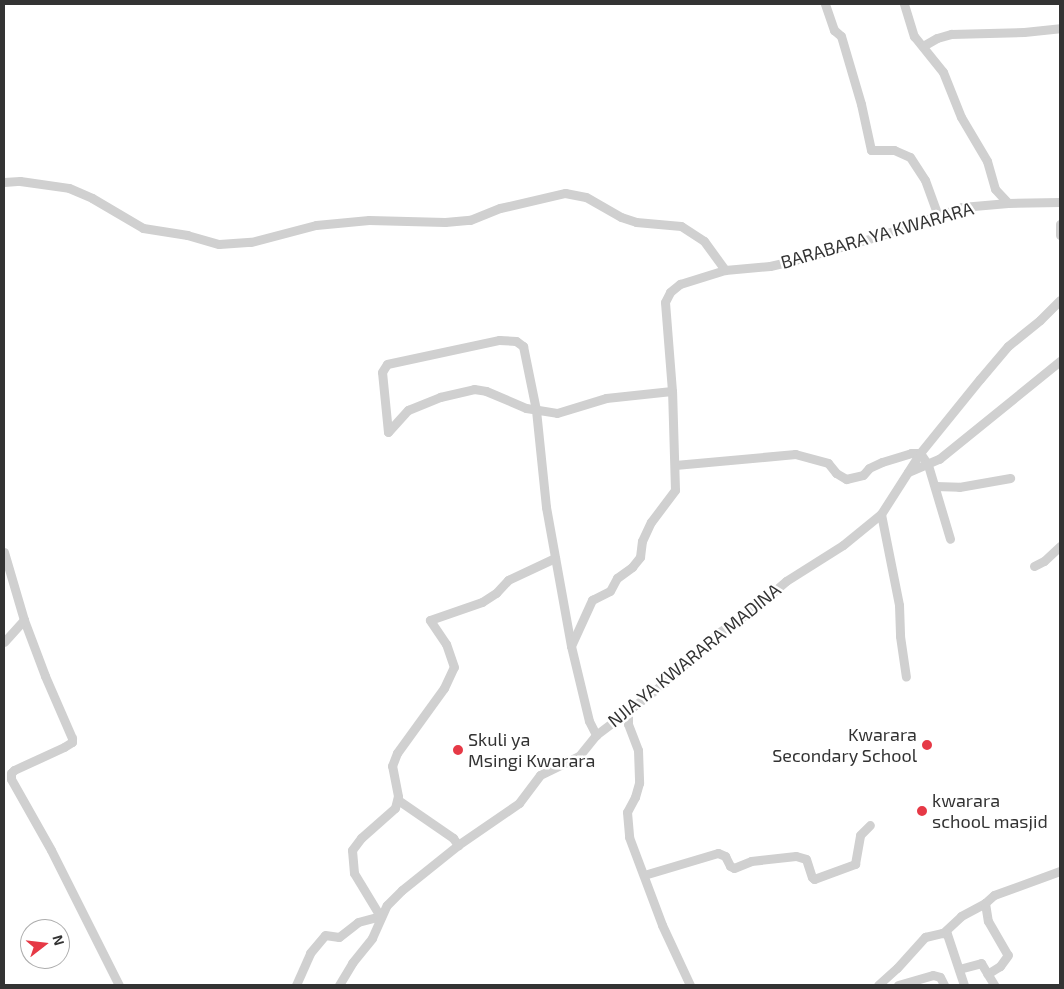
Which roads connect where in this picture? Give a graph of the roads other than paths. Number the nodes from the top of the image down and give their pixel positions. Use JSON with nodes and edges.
{"nodes":[{"id":1,"x":825,"y":4,"type":"edge"},
{"id":2,"x":904,"y":4,"type":"edge"},
{"id":3,"x":1060,"y":28,"type":"edge"},
{"id":4,"x":923,"y":46,"type":"junction"},
{"id":5,"x":4,"y":182,"type":"edge"},
{"id":6,"x":1060,"y":202,"type":"edge"},
{"id":7,"x":1008,"y":203,"type":"junction"},
{"id":8,"x":938,"y":216,"type":"junction"},
{"id":9,"x":1060,"y":224,"type":"edge"},
{"id":10,"x":1060,"y":235,"type":"edge"},
{"id":11,"x":725,"y":270,"type":"junction"},
{"id":12,"x":1060,"y":300,"type":"edge"},
{"id":13,"x":1060,"y":361,"type":"edge"},
{"id":14,"x":672,"y":391,"type":"junction"},
{"id":15,"x":536,"y":410,"type":"junction"},
{"id":16,"x":920,"y":453,"type":"junction"},
{"id":17,"x":928,"y":464,"type":"junction"},
{"id":18,"x":675,"y":465,"type":"junction"},
{"id":19,"x":908,"y":472,"type":"junction"},
{"id":20,"x":1010,"y":478,"type":"dead end"},
{"id":21,"x":935,"y":486,"type":"junction"},
{"id":22,"x":881,"y":514,"type":"junction"},
{"id":23,"x":950,"y":538,"type":"dead end"},
{"id":24,"x":1060,"y":546,"type":"edge"},
{"id":25,"x":4,"y":552,"type":"edge"},
{"id":26,"x":555,"y":558,"type":"junction"},
{"id":27,"x":1034,"y":566,"type":"dead end"},
{"id":28,"x":13,"y":586,"type":"junction"},
{"id":29,"x":4,"y":588,"type":"edge"},
{"id":30,"x":24,"y":620,"type":"junction"},
{"id":31,"x":4,"y":642,"type":"edge"},
{"id":32,"x":571,"y":646,"type":"junction"},
{"id":33,"x":906,"y":677,"type":"dead end"},
{"id":34,"x":628,"y":710,"type":"junction"},
{"id":35,"x":596,"y":735,"type":"junction"},
{"id":36,"x":398,"y":800,"type":"junction"},
{"id":37,"x":870,"y":825,"type":"dead end"},
{"id":38,"x":458,"y":845,"type":"junction"},
{"id":39,"x":1060,"y":870,"type":"edge"},
{"id":40,"x":644,"y":875,"type":"junction"},
{"id":41,"x":985,"y":903,"type":"junction"},
{"id":42,"x":380,"y":916,"type":"junction"},
{"id":43,"x":942,"y":933,"type":"junction"},
{"id":44,"x":959,"y":969,"type":"junction"},
{"id":45,"x":987,"y":974,"type":"junction"},
{"id":46,"x":119,"y":985,"type":"edge"},
{"id":47,"x":296,"y":985,"type":"edge"},
{"id":48,"x":339,"y":985,"type":"edge"},
{"id":49,"x":690,"y":985,"type":"edge"},
{"id":50,"x":878,"y":985,"type":"edge"},
{"id":51,"x":898,"y":985,"type":"edge"},
{"id":52,"x":944,"y":985,"type":"edge"},
{"id":53,"x":964,"y":985,"type":"edge"},
{"id":54,"x":994,"y":985,"type":"edge"}],
"edges":[{"from":1,"to":8,"type":"street"},
{"from":2,"to":4,"type":"street"},
{"from":3,"to":4,"type":"street"},
{"from":4,"to":7,"type":"street"},
{"from":5,"to":11,"type":"street"},
{"from":6,"to":7,"type":"street","name":"BARABARA YA KWARARA"},
{"from":7,"to":8,"type":"street","name":"BARABARA YA KWARARA"},
{"from":8,"to":11,"type":"street","name":"BARABARA YA KWARARA"},
{"from":9,"to":10,"type":"street"},
{"from":11,"to":14,"type":"street","name":"BARABARA YA KWARARA"},
{"from":12,"to":16,"type":"street"},
{"from":13,"to":17,"type":"street"},
{"from":14,"to":15,"type":"street"},
{"from":14,"to":18,"type":"street","name":"BARABARA YA KWARARA"},
{"from":15,"to":15,"type":"street"},
{"from":15,"to":26,"type":"street"},
{"from":16,"to":17,"type":"street"},
{"from":16,"to":18,"type":"street"},
{"from":16,"to":19,"type":"street"},
{"from":17,"to":19,"type":"street"},
{"from":17,"to":21,"type":"street"},
{"from":18,"to":32,"type":"street","name":"BARABARA YA KWARARA"},
{"from":19,"to":22,"type":"street"},
{"from":20,"to":21,"type":"street"},
{"from":21,"to":23,"type":"street"},
{"from":22,"to":33,"type":"street"},
{"from":22,"to":34,"type":"street","name":"NJIA YA KWARARA MADINA"},
{"from":24,"to":27,"type":"street"},
{"from":25,"to":28,"type":"street"},
{"from":26,"to":32,"type":"street"},
{"from":26,"to":36,"type":"street"},
{"from":28,"to":29,"type":"street"},
{"from":28,"to":30,"type":"street"},
{"from":30,"to":31,"type":"street"},
{"from":30,"to":46,"type":"street"},
{"from":32,"to":35,"type":"street"},
{"from":34,"to":35,"type":"street","name":"NJIA YA KWARARA MADINA"},
{"from":34,"to":40,"type":"street"},
{"from":35,"to":38,"type":"street","name":"NJIA YA KWARARA MADINA"},
{"from":36,"to":38,"type":"street"},
{"from":36,"to":42,"type":"street"},
{"from":37,"to":40,"type":"street"},
{"from":38,"to":42,"type":"street","name":"NJIA YA KWARARA MADINA"},
{"from":39,"to":41,"type":"street"},
{"from":40,"to":49,"type":"street"},
{"from":41,"to":43,"type":"street"},
{"from":41,"to":45,"type":"street"},
{"from":42,"to":47,"type":"street"},
{"from":42,"to":48,"type":"street","name":"NJIA YA KWARARA MADINA"},
{"from":43,"to":44,"type":"street"},
{"from":43,"to":50,"type":"street"},
{"from":44,"to":45,"type":"street"},
{"from":44,"to":53,"type":"street"},
{"from":45,"to":54,"type":"street"},
{"from":51,"to":52,"type":"street"}]}
